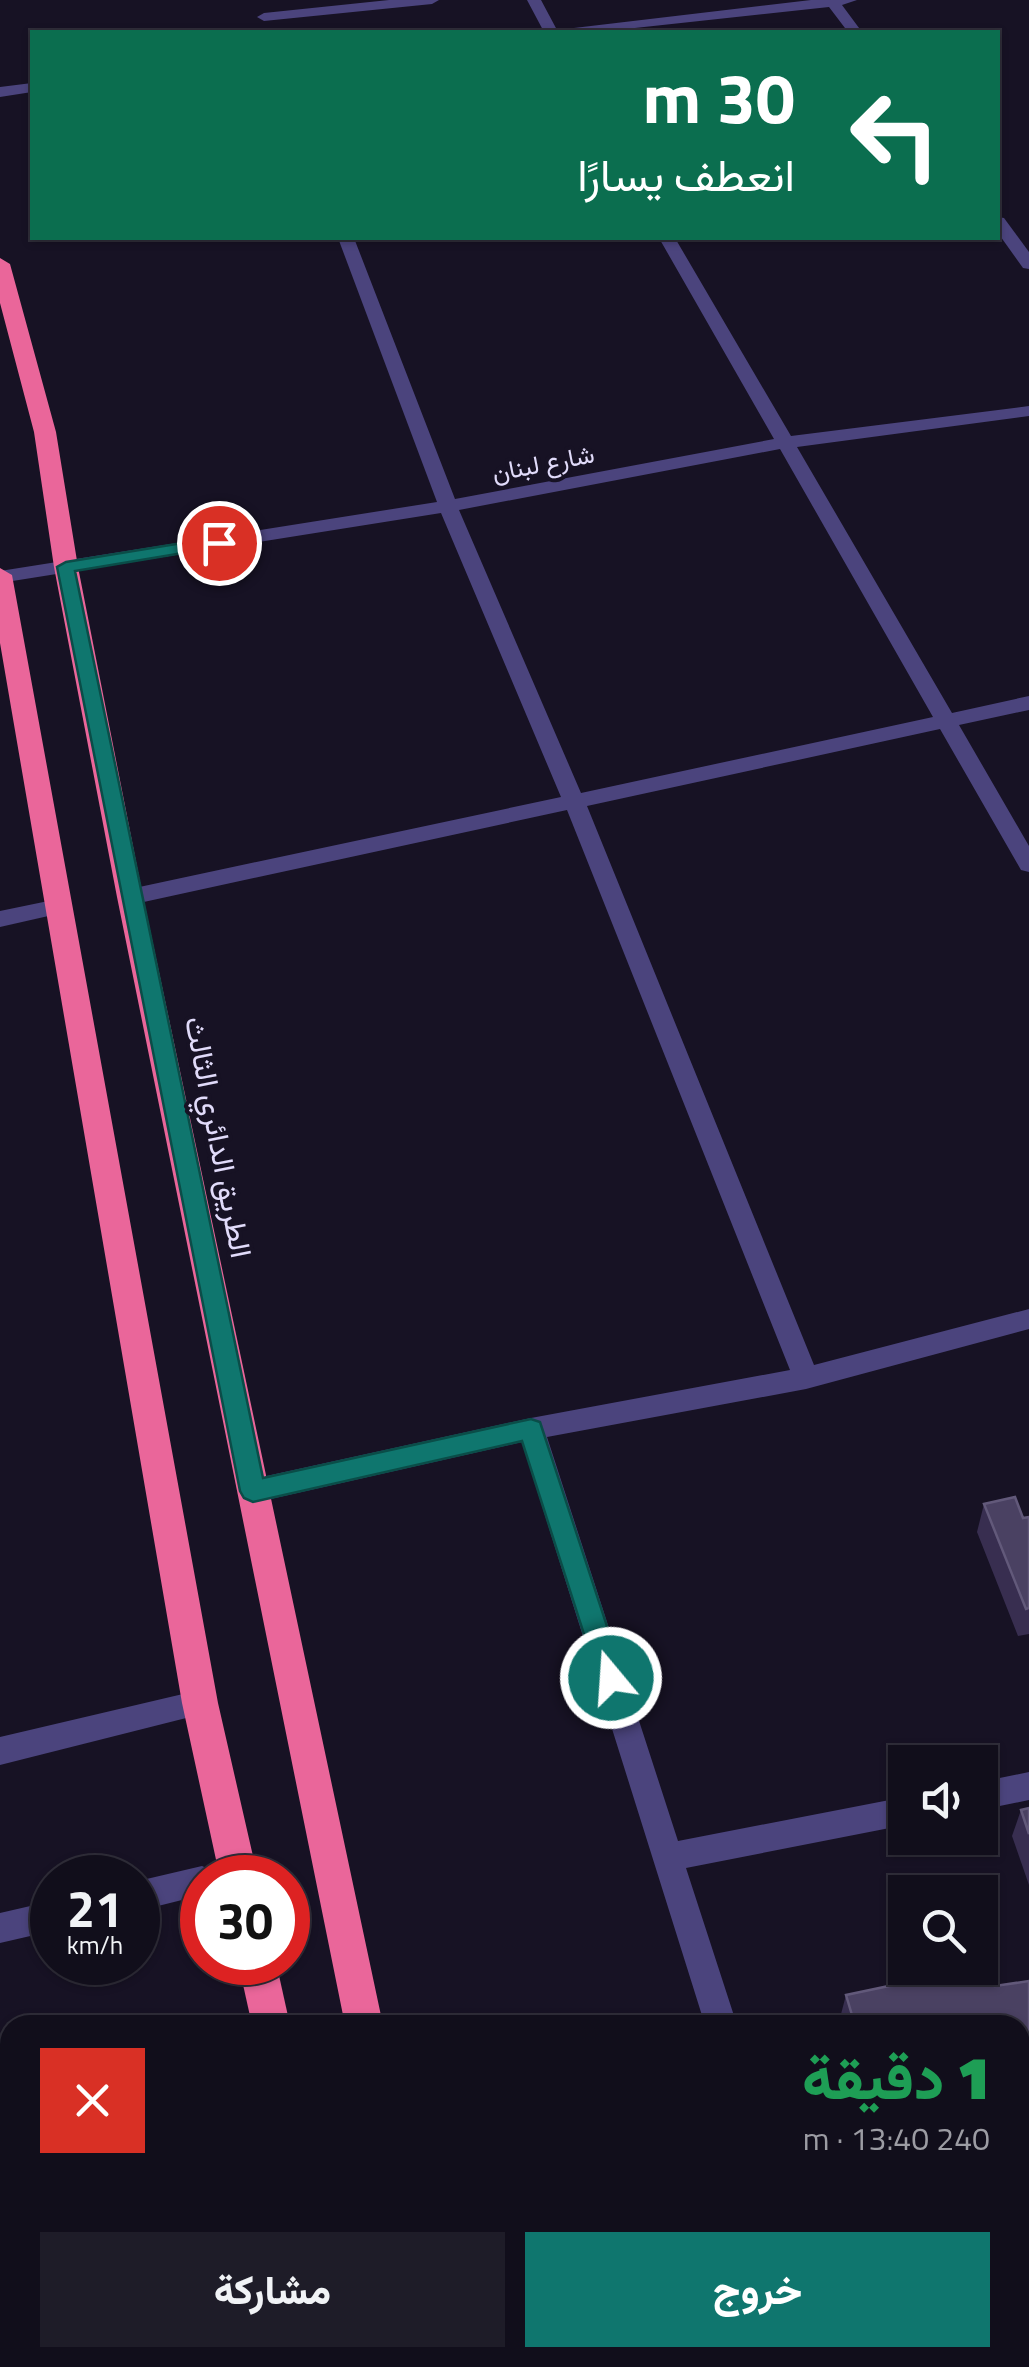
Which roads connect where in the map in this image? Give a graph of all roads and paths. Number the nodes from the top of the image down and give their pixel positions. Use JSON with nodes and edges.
{"nodes":[{"id":1,"x":256,"y":0,"type":"edge"},
{"id":2,"x":432,"y":0,"type":"edge"},
{"id":3,"x":534,"y":0,"type":"edge"},
{"id":4,"x":850,"y":0,"type":"edge"},
{"id":5,"x":832,"y":1,"type":"edge"},
{"id":6,"x":266,"y":25,"type":"edge"},
{"id":7,"x":550,"y":30,"type":"edge"},
{"id":8,"x":581,"y":30,"type":"edge"},
{"id":9,"x":854,"y":30,"type":"edge"},
{"id":10,"x":30,"y":88,"type":"edge"},
{"id":11,"x":0,"y":92,"type":"edge"},
{"id":12,"x":1000,"y":225,"type":"edge"},
{"id":13,"x":347,"y":240,"type":"edge"},
{"id":14,"x":668,"y":240,"type":"edge"},
{"id":15,"x":0,"y":264,"type":"edge"},
{"id":16,"x":1029,"y":264,"type":"edge"},
{"id":17,"x":1029,"y":412,"type":"edge"},
{"id":18,"x":783,"y":444,"type":"junction"},
{"id":19,"x":448,"y":506,"type":"junction"},
{"id":20,"x":66,"y":567,"type":"junction"},
{"id":21,"x":0,"y":576,"type":"edge"},
{"id":22,"x":1029,"y":703,"type":"edge"},
{"id":23,"x":944,"y":721,"type":"junction"},
{"id":24,"x":574,"y":801,"type":"junction"},
{"id":25,"x":1029,"y":865,"type":"edge"},
{"id":26,"x":130,"y":897,"type":"junction"},
{"id":27,"x":58,"y":907,"type":"junction"},
{"id":28,"x":0,"y":919,"type":"edge"},
{"id":29,"x":1029,"y":1320,"type":"edge"},
{"id":30,"x":806,"y":1378,"type":"junction"},
{"id":31,"x":531,"y":1429,"type":"junction"},
{"id":32,"x":253,"y":1491,"type":"junction"},
{"id":33,"x":200,"y":1703,"type":"junction"},
{"id":34,"x":0,"y":1750,"type":"edge"},
{"id":35,"x":1029,"y":1786,"type":"edge"},
{"id":36,"x":998,"y":1792,"type":"edge"},
{"id":37,"x":888,"y":1813,"type":"edge"},
{"id":38,"x":227,"y":1855,"type":"edge"},
{"id":39,"x":668,"y":1857,"type":"junction"},
{"id":40,"x":30,"y":1921,"type":"edge"},
{"id":41,"x":0,"y":1928,"type":"edge"},
{"id":42,"x":263,"y":1985,"type":"edge"},
{"id":43,"x":270,"y":2015,"type":"edge"},
{"id":44,"x":362,"y":2015,"type":"edge"},
{"id":45,"x":718,"y":2015,"type":"edge"}],
"edges":[{"from":1,"to":6,"type":"street"},
{"from":2,"to":6,"type":"street"},
{"from":3,"to":7,"type":"street"},
{"from":4,"to":5,"type":"street"},
{"from":5,"to":8,"type":"street"},
{"from":5,"to":9,"type":"street"},
{"from":10,"to":11,"type":"street"},
{"from":12,"to":16,"type":"street"},
{"from":13,"to":19,"type":"street"},
{"from":14,"to":18,"type":"street"},
{"from":15,"to":20,"type":"highway","name":"الطريق الدائري الثالث"},
{"from":17,"to":18,"type":"street","name":"شارع لبنان"},
{"from":18,"to":19,"type":"street","name":"شارع لبنان"},
{"from":18,"to":23,"type":"street"},
{"from":19,"to":20,"type":"street","name":"شارع لبنان"},
{"from":19,"to":24,"type":"street"},
{"from":20,"to":21,"type":"street","name":"شارع لبنان"},
{"from":20,"to":26,"type":"highway","name":"الطريق الدائري الثالث"},
{"from":21,"to":27,"type":"highway"},
{"from":22,"to":23,"type":"street"},
{"from":23,"to":24,"type":"street"},
{"from":23,"to":25,"type":"street"},
{"from":24,"to":26,"type":"street"},
{"from":24,"to":30,"type":"street"},
{"from":26,"to":32,"type":"highway","name":"الطريق الدائري الثالث"},
{"from":27,"to":28,"type":"street"},
{"from":27,"to":33,"type":"highway"},
{"from":29,"to":30,"type":"street"},
{"from":30,"to":31,"type":"street"},
{"from":31,"to":32,"type":"street"},
{"from":31,"to":39,"type":"street"},
{"from":32,"to":44,"type":"highway","name":"الطريق الدائري الثالث"},
{"from":33,"to":34,"type":"street"},
{"from":33,"to":38,"type":"highway"},
{"from":35,"to":36,"type":"street"},
{"from":37,"to":39,"type":"street"},
{"from":39,"to":45,"type":"street"},
{"from":40,"to":41,"type":"street"},
{"from":42,"to":43,"type":"highway"}]}
